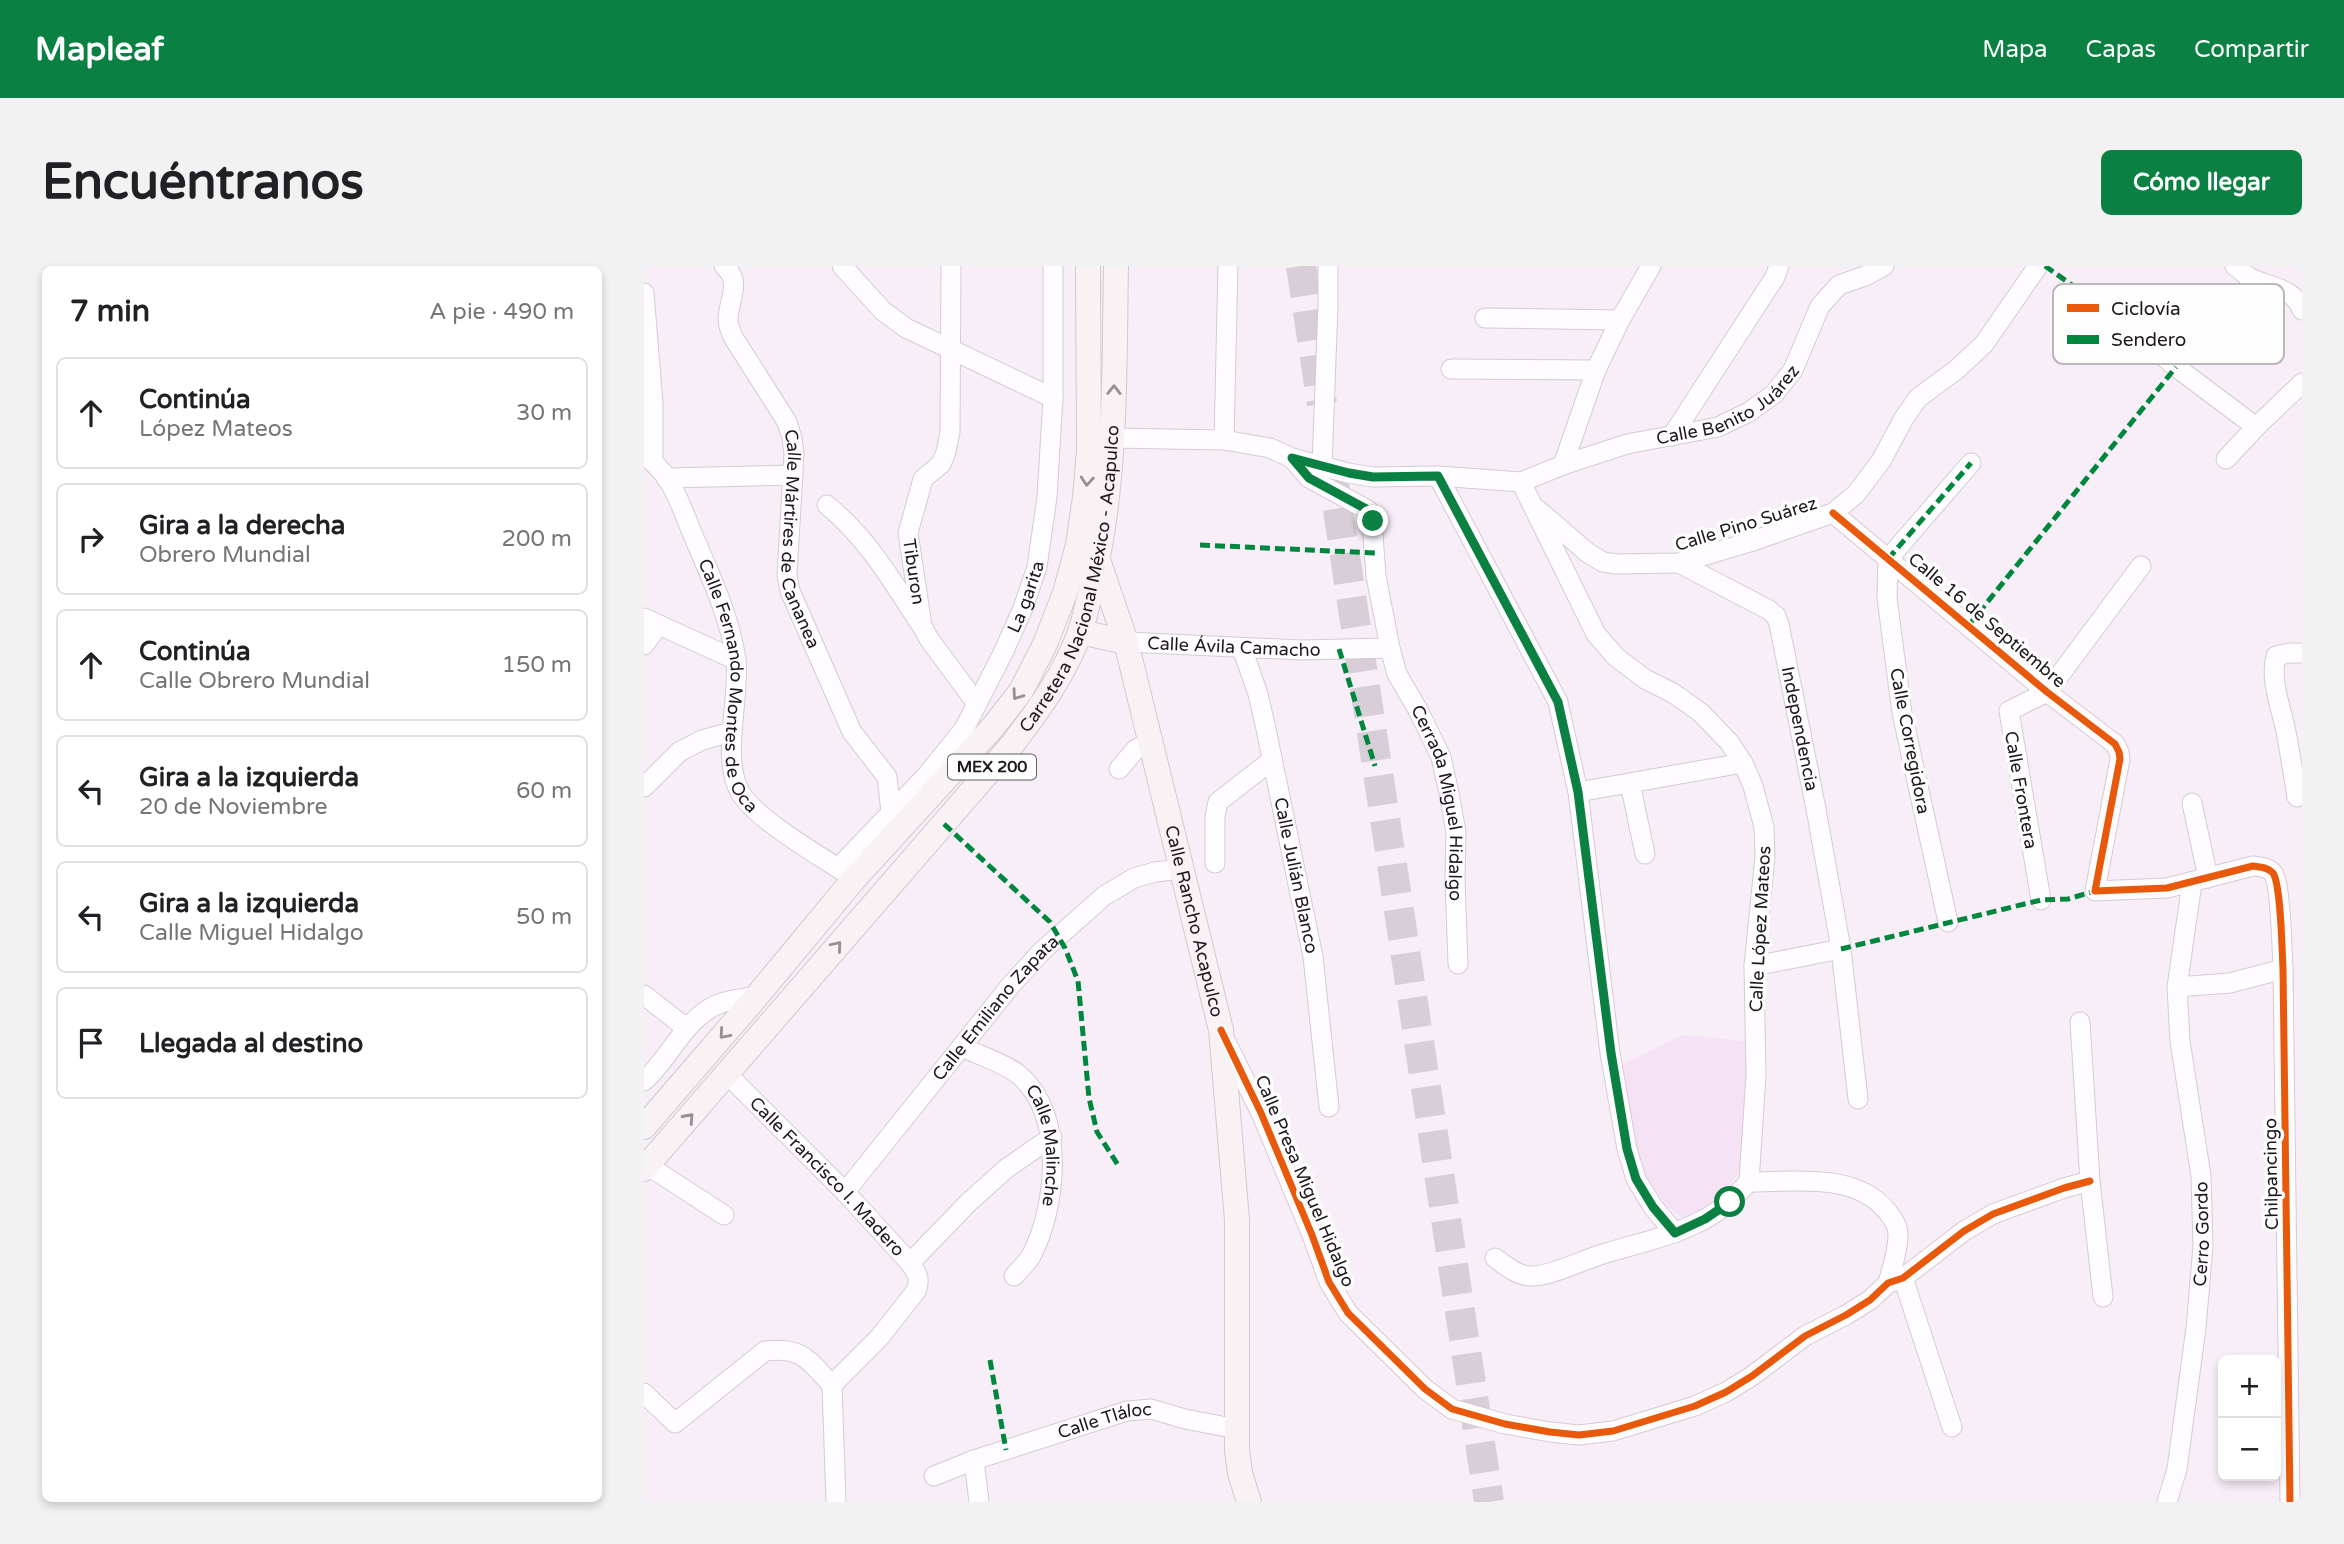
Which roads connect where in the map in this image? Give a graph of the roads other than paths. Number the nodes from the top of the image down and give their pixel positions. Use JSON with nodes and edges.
{"nodes":[{"id":1,"x":723,"y":266,"type":"edge"},
{"id":2,"x":842,"y":266,"type":"edge"},
{"id":3,"x":951,"y":266,"type":"edge"},
{"id":4,"x":1053,"y":266,"type":"edge"},
{"id":5,"x":1088,"y":266,"type":"edge"},
{"id":6,"x":1116,"y":266,"type":"edge"},
{"id":7,"x":1228,"y":266,"type":"edge"},
{"id":8,"x":1328,"y":266,"type":"edge"},
{"id":9,"x":1651,"y":266,"type":"edge"},
{"id":10,"x":1779,"y":266,"type":"edge"},
{"id":11,"x":1884,"y":266,"type":"edge"},
{"id":12,"x":2038,"y":266,"type":"edge"},
{"id":13,"x":2235,"y":266,"type":"edge"},
{"id":14,"x":2265,"y":284,"type":"edge"},
{"id":15,"x":2284,"y":291,"type":"edge"},
{"id":16,"x":644,"y":293,"type":"edge"},
{"id":17,"x":2302,"y":310,"type":"edge"},
{"id":18,"x":1485,"y":318,"type":"dead end"},
{"id":19,"x":1620,"y":320,"type":"junction"},
{"id":20,"x":951,"y":349,"type":"junction"},
{"id":21,"x":2173,"y":364,"type":"edge"},
{"id":22,"x":1451,"y":369,"type":"dead end"},
{"id":23,"x":1596,"y":370,"type":"junction"},
{"id":24,"x":2302,"y":383,"type":"edge"},
{"id":25,"x":1053,"y":398,"type":"junction"},
{"id":26,"x":2256,"y":427,"type":"junction"},
{"id":27,"x":1672,"y":436,"type":"junction"},
{"id":28,"x":1113,"y":438,"type":"junction"},
{"id":29,"x":1224,"y":440,"type":"junction"},
{"id":30,"x":648,"y":458,"type":"edge"},
{"id":31,"x":1292,"y":458,"type":"junction"},
{"id":32,"x":2225,"y":460,"type":"dead end"},
{"id":33,"x":1970,"y":463,"type":"dead end"},
{"id":34,"x":1563,"y":465,"type":"junction"},
{"id":35,"x":1322,"y":466,"type":"junction"},
{"id":36,"x":793,"y":475,"type":"junction"},
{"id":37,"x":1438,"y":476,"type":"junction"},
{"id":38,"x":666,"y":478,"type":"junction"},
{"id":39,"x":1521,"y":482,"type":"junction"},
{"id":40,"x":827,"y":505,"type":"dead end"},
{"id":41,"x":1532,"y":505,"type":"junction"},
{"id":42,"x":1833,"y":513,"type":"junction"},
{"id":43,"x":1888,"y":559,"type":"junction"},
{"id":44,"x":1098,"y":560,"type":"junction"},
{"id":45,"x":1679,"y":563,"type":"junction"},
{"id":46,"x":2141,"y":566,"type":"dead end"},
{"id":47,"x":651,"y":621,"type":"edge"},
{"id":48,"x":922,"y":626,"type":"junction"},
{"id":49,"x":1080,"y":632,"type":"junction"},
{"id":50,"x":1126,"y":642,"type":"junction"},
{"id":51,"x":644,"y":645,"type":"edge"},
{"id":52,"x":1242,"y":648,"type":"junction"},
{"id":53,"x":1390,"y":648,"type":"junction"},
{"id":54,"x":2302,"y":653,"type":"edge"},
{"id":55,"x":736,"y":660,"type":"junction"},
{"id":56,"x":2047,"y":692,"type":"junction"},
{"id":57,"x":977,"y":704,"type":"junction"},
{"id":58,"x":732,"y":732,"type":"junction"},
{"id":59,"x":1149,"y":742,"type":"junction"},
{"id":60,"x":1272,"y":760,"type":"junction"},
{"id":61,"x":1743,"y":764,"type":"junction"},
{"id":62,"x":1118,"y":769,"type":"dead end"},
{"id":63,"x":1630,"y":783,"type":"junction"},
{"id":64,"x":644,"y":787,"type":"edge"},
{"id":65,"x":1578,"y":792,"type":"junction"},
{"id":66,"x":2297,"y":797,"type":"dead end"},
{"id":67,"x":2192,"y":803,"type":"dead end"},
{"id":68,"x":891,"y":812,"type":"junction"},
{"id":69,"x":1645,"y":854,"type":"dead end"},
{"id":70,"x":1215,"y":863,"type":"dead end"},
{"id":71,"x":1180,"y":869,"type":"junction"},
{"id":72,"x":846,"y":874,"type":"junction"},
{"id":73,"x":2200,"y":881,"type":"junction"},
{"id":74,"x":2041,"y":900,"type":"dead end"},
{"id":75,"x":1948,"y":922,"type":"dead end"},
{"id":76,"x":1841,"y":949,"type":"junction"},
{"id":77,"x":1458,"y":964,"type":"dead end"},
{"id":78,"x":1754,"y":966,"type":"junction"},
{"id":79,"x":2283,"y":969,"type":"junction"},
{"id":80,"x":2177,"y":987,"type":"junction"},
{"id":81,"x":644,"y":995,"type":"edge"},
{"id":82,"x":757,"y":996,"type":"junction"},
{"id":83,"x":2080,"y":1022,"type":"dead end"},
{"id":84,"x":686,"y":1028,"type":"junction"},
{"id":85,"x":1221,"y":1030,"type":"junction"},
{"id":86,"x":962,"y":1047,"type":"junction"},
{"id":87,"x":728,"y":1075,"type":"junction"},
{"id":88,"x":644,"y":1081,"type":"edge"},
{"id":89,"x":1858,"y":1098,"type":"dead end"},
{"id":90,"x":1329,"y":1107,"type":"dead end"},
{"id":91,"x":644,"y":1126,"type":"edge"},
{"id":92,"x":1052,"y":1137,"type":"junction"},
{"id":93,"x":646,"y":1167,"type":"edge"},
{"id":94,"x":2090,"y":1181,"type":"junction"},
{"id":95,"x":1749,"y":1182,"type":"junction"},
{"id":96,"x":845,"y":1192,"type":"junction"},
{"id":97,"x":724,"y":1215,"type":"dead end"},
{"id":98,"x":1675,"y":1233,"type":"junction"},
{"id":99,"x":1495,"y":1258,"type":"dead end"},
{"id":100,"x":910,"y":1263,"type":"junction"},
{"id":101,"x":1014,"y":1276,"type":"dead end"},
{"id":102,"x":1896,"y":1281,"type":"junction"},
{"id":103,"x":2103,"y":1297,"type":"dead end"},
{"id":104,"x":832,"y":1385,"type":"junction"},
{"id":105,"x":644,"y":1393,"type":"edge"},
{"id":106,"x":1952,"y":1427,"type":"dead end"},
{"id":107,"x":1237,"y":1429,"type":"junction"},
{"id":108,"x":974,"y":1460,"type":"junction"},
{"id":109,"x":934,"y":1476,"type":"dead end"},
{"id":110,"x":2294,"y":1495,"type":"edge"},
{"id":111,"x":836,"y":1502,"type":"edge"},
{"id":112,"x":979,"y":1502,"type":"edge"},
{"id":113,"x":1249,"y":1502,"type":"edge"},
{"id":114,"x":2167,"y":1502,"type":"edge"}],
"edges":[{"from":1,"to":36,"type":"street","name":"Calle Mártires de Cananea"},
{"from":2,"to":20,"type":"street"},
{"from":3,"to":20,"type":"street","name":"Tiburon"},
{"from":4,"to":25,"type":"street","name":"La garita"},
{"from":5,"to":72,"type":"main road","name":"Carretera Nacional México - Acapulco","number":"MEX 200","one_way":true},
{"from":28,"to":6,"type":"main road","name":"Carretera Nacional México - Acapulco","number":"MEX 200","one_way":true},
{"from":7,"to":29,"type":"street"},
{"from":8,"to":35,"type":"street"},
{"from":9,"to":19,"type":"street"},
{"from":10,"to":27,"type":"street"},
{"from":11,"to":27,"type":"street","name":"Calle Benito Juárez"},
{"from":12,"to":42,"type":"street","name":"Calle Pino Suárez"},
{"from":13,"to":14,"type":"street"},
{"from":15,"to":17,"type":"street"},
{"from":16,"to":30,"type":"street"},
{"from":18,"to":19,"type":"street"},
{"from":19,"to":23,"type":"street"},
{"from":20,"to":25,"type":"street"},
{"from":20,"to":48,"type":"street","name":"Tiburon"},
{"from":21,"to":26,"type":"street"},
{"from":22,"to":23,"type":"street"},
{"from":23,"to":34,"type":"street"},
{"from":24,"to":26,"type":"street"},
{"from":25,"to":57,"type":"street","name":"La garita"},
{"from":26,"to":32,"type":"street"},
{"from":27,"to":34,"type":"street","name":"Calle Benito Juárez"},
{"from":28,"to":29,"type":"street"},
{"from":28,"to":44,"type":"main road","name":"Carretera Nacional México - Acapulco","number":"MEX 200"},
{"from":29,"to":31,"type":"street"},
{"from":30,"to":38,"type":"street","name":"Calle Fernando Montes de Oca"},
{"from":31,"to":35,"type":"street"},
{"from":31,"to":53,"type":"street","name":"Cerrada Miguel Hidalgo"},
{"from":33,"to":43,"type":"street"},
{"from":34,"to":39,"type":"street","name":"Calle Benito Juárez"},
{"from":35,"to":37,"type":"street"},
{"from":36,"to":38,"type":"street"},
{"from":36,"to":68,"type":"street","name":"Calle Mártires de Cananea"},
{"from":37,"to":39,"type":"street"},
{"from":37,"to":65,"type":"street"},
{"from":38,"to":55,"type":"street","name":"Calle Fernando Montes de Oca"},
{"from":39,"to":41,"type":"street","name":"Calle López Mateos"},
{"from":40,"to":48,"type":"street"},
{"from":41,"to":45,"type":"street","name":"Calle Pino Suárez"},
{"from":41,"to":61,"type":"street","name":"Calle López Mateos"},
{"from":42,"to":43,"type":"street","name":"Calle 16 de Septiembre"},
{"from":42,"to":45,"type":"street","name":"Calle Pino Suárez"},
{"from":43,"to":56,"type":"street","name":"Calle 16 de Septiembre"},
{"from":43,"to":75,"type":"street","name":"Calle Corregidora"},
{"from":44,"to":49,"type":"main road","name":"Carretera Nacional México - Acapulco","number":"MEX 200"},
{"from":44,"to":50,"type":"main road","name":"Calle Rancho Acapulco"},
{"from":45,"to":76,"type":"street","name":"Independencia"},
{"from":46,"to":56,"type":"street","name":"Calle Frontera"},
{"from":47,"to":51,"type":"street"},
{"from":47,"to":55,"type":"street"},
{"from":48,"to":57,"type":"street","name":"Tiburon"},
{"from":49,"to":50,"type":"main road","name":"Calle Ávila Camacho"},
{"from":87,"to":49,"type":"main road","name":"Carretera Nacional México - Acapulco","number":"MEX 200","one_way":true},
{"from":50,"to":52,"type":"street","name":"Calle Ávila Camacho"},
{"from":50,"to":59,"type":"main road","name":"Calle Rancho Acapulco"},
{"from":52,"to":53,"type":"street","name":"Calle Ávila Camacho"},
{"from":52,"to":60,"type":"street","name":"Calle Julián Blanco"},
{"from":53,"to":77,"type":"street","name":"Cerrada Miguel Hidalgo"},
{"from":54,"to":66,"type":"street"},
{"from":55,"to":58,"type":"street","name":"Calle Fernando Montes de Oca"},
{"from":56,"to":73,"type":"street","name":"Calle 16 de Septiembre"},
{"from":56,"to":74,"type":"street","name":"Calle Frontera"},
{"from":57,"to":68,"type":"street","name":"La garita"},
{"from":58,"to":64,"type":"street"},
{"from":58,"to":72,"type":"street","name":"Calle Fernando Montes de Oca"},
{"from":59,"to":62,"type":"street"},
{"from":59,"to":71,"type":"main road","name":"Calle Rancho Acapulco"},
{"from":60,"to":70,"type":"street"},
{"from":60,"to":90,"type":"street","name":"Calle Julián Blanco"},
{"from":61,"to":63,"type":"street"},
{"from":61,"to":78,"type":"street","name":"Calle López Mateos"},
{"from":63,"to":65,"type":"street"},
{"from":63,"to":69,"type":"street"},
{"from":65,"to":98,"type":"street"},
{"from":67,"to":73,"type":"street"},
{"from":68,"to":72,"type":"street","name":"La garita"},
{"from":71,"to":85,"type":"main road","name":"Calle Rancho Acapulco"},
{"from":71,"to":86,"type":"street","name":"Calle Emiliano Zapata"},
{"from":72,"to":82,"type":"main road","name":"Carretera Nacional México - Acapulco","number":"MEX 200"},
{"from":73,"to":79,"type":"street","name":"Chilpancingo"},
{"from":73,"to":80,"type":"street","name":"Cerro Gordo"},
{"from":76,"to":78,"type":"street"},
{"from":76,"to":89,"type":"street"},
{"from":78,"to":95,"type":"street","name":"Calle López Mateos"},
{"from":79,"to":80,"type":"street"},
{"from":79,"to":110,"type":"street","name":"Chilpancingo"},
{"from":80,"to":114,"type":"street","name":"Cerro Gordo"},
{"from":81,"to":84,"type":"street"},
{"from":82,"to":84,"type":"street"},
{"from":82,"to":91,"type":"main road","name":"Carretera Nacional México - Acapulco","number":"MEX 200","one_way":true},
{"from":83,"to":94,"type":"street"},
{"from":84,"to":88,"type":"street"},
{"from":85,"to":102,"type":"street","name":"Calle Presa Miguel Hidalgo"},
{"from":85,"to":107,"type":"main road","name":"Calle Rancho Acapulco"},
{"from":86,"to":92,"type":"street","name":"Calle Malinche"},
{"from":86,"to":96,"type":"street","name":"Calle Emiliano Zapata"},
{"from":93,"to":87,"type":"main road","name":"Carretera Nacional México - Acapulco","number":"MEX 200","one_way":true},
{"from":87,"to":96,"type":"street","name":"Calle Francisco I. Madero"},
{"from":92,"to":100,"type":"street"},
{"from":92,"to":101,"type":"street","name":"Calle Malinche"},
{"from":93,"to":97,"type":"street"},
{"from":94,"to":102,"type":"street","name":"Calle Presa Miguel Hidalgo"},
{"from":94,"to":103,"type":"street"},
{"from":95,"to":98,"type":"street"},
{"from":95,"to":102,"type":"street"},
{"from":96,"to":100,"type":"street","name":"Calle Francisco I. Madero"},
{"from":98,"to":99,"type":"street"},
{"from":100,"to":104,"type":"street","name":"Calle Francisco I. Madero"},
{"from":102,"to":106,"type":"street"},
{"from":104,"to":105,"type":"street"},
{"from":104,"to":111,"type":"street"},
{"from":107,"to":108,"type":"street","name":"Calle Tláloc"},
{"from":107,"to":113,"type":"main road","name":"Calle Rancho Acapulco"},
{"from":108,"to":109,"type":"street","name":"Calle Tláloc"},
{"from":108,"to":112,"type":"street"}]}
